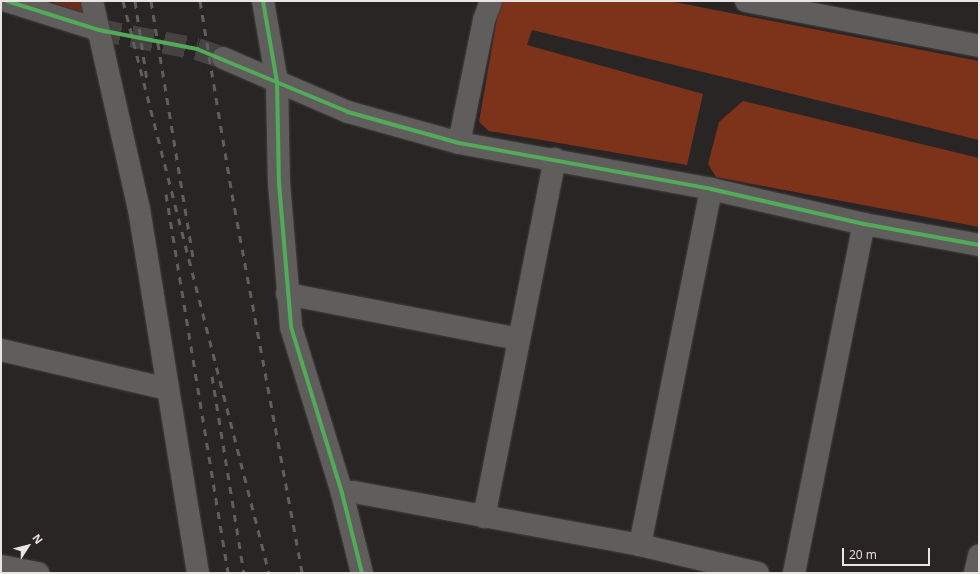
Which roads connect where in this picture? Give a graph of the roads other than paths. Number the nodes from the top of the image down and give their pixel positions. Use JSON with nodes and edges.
{"nodes":[{"id":1,"x":7,"y":1,"type":"edge"},
{"id":2,"x":92,"y":1,"type":"edge"},
{"id":3,"x":263,"y":1,"type":"edge"},
{"id":4,"x":491,"y":1,"type":"edge"},
{"id":5,"x":746,"y":1,"type":"edge"},
{"id":6,"x":100,"y":30,"type":"junction"},
{"id":7,"x":979,"y":46,"type":"edge"},
{"id":8,"x":223,"y":58,"type":"tunnel mouth"},
{"id":9,"x":277,"y":82,"type":"junction"},
{"id":10,"x":459,"y":143,"type":"junction"},
{"id":11,"x":554,"y":159,"type":"junction"},
{"id":12,"x":711,"y":189,"type":"junction"},
{"id":13,"x":864,"y":224,"type":"junction"},
{"id":14,"x":979,"y":245,"type":"edge"},
{"id":15,"x":287,"y":294,"type":"junction"},
{"id":16,"x":519,"y":340,"type":"junction"},
{"id":17,"x":1,"y":350,"type":"edge"},
{"id":18,"x":167,"y":389,"type":"junction"},
{"id":19,"x":342,"y":493,"type":"junction"},
{"id":20,"x":484,"y":517,"type":"junction"},
{"id":21,"x":640,"y":545,"type":"junction"},
{"id":22,"x":979,"y":555,"type":"edge"},
{"id":23,"x":1,"y":566,"type":"edge"},
{"id":24,"x":38,"y":573,"type":"edge"},
{"id":25,"x":198,"y":573,"type":"edge"},
{"id":26,"x":362,"y":573,"type":"edge"},
{"id":27,"x":758,"y":573,"type":"edge"},
{"id":28,"x":794,"y":573,"type":"edge"},
{"id":29,"x":975,"y":573,"type":"edge"}],
"edges":[{"from":1,"to":6,"type":"street"},
{"from":2,"to":6,"type":"street"},
{"from":3,"to":9,"type":"street"},
{"from":4,"to":10,"type":"street"},
{"from":5,"to":7,"type":"street"},
{"from":6,"to":18,"type":"street"},
{"from":8,"to":9,"type":"street"},
{"from":9,"to":10,"type":"street"},
{"from":9,"to":15,"type":"street"},
{"from":10,"to":11,"type":"street"},
{"from":11,"to":12,"type":"street"},
{"from":11,"to":16,"type":"street"},
{"from":12,"to":13,"type":"street"},
{"from":12,"to":21,"type":"street"},
{"from":13,"to":14,"type":"street"},
{"from":13,"to":28,"type":"street"},
{"from":15,"to":16,"type":"street"},
{"from":15,"to":19,"type":"street"},
{"from":16,"to":20,"type":"street"},
{"from":17,"to":18,"type":"street"},
{"from":18,"to":25,"type":"street"},
{"from":19,"to":20,"type":"street"},
{"from":19,"to":26,"type":"street"},
{"from":20,"to":21,"type":"street"},
{"from":21,"to":27,"type":"street"},
{"from":22,"to":29,"type":"street"},
{"from":23,"to":24,"type":"street"}]}
